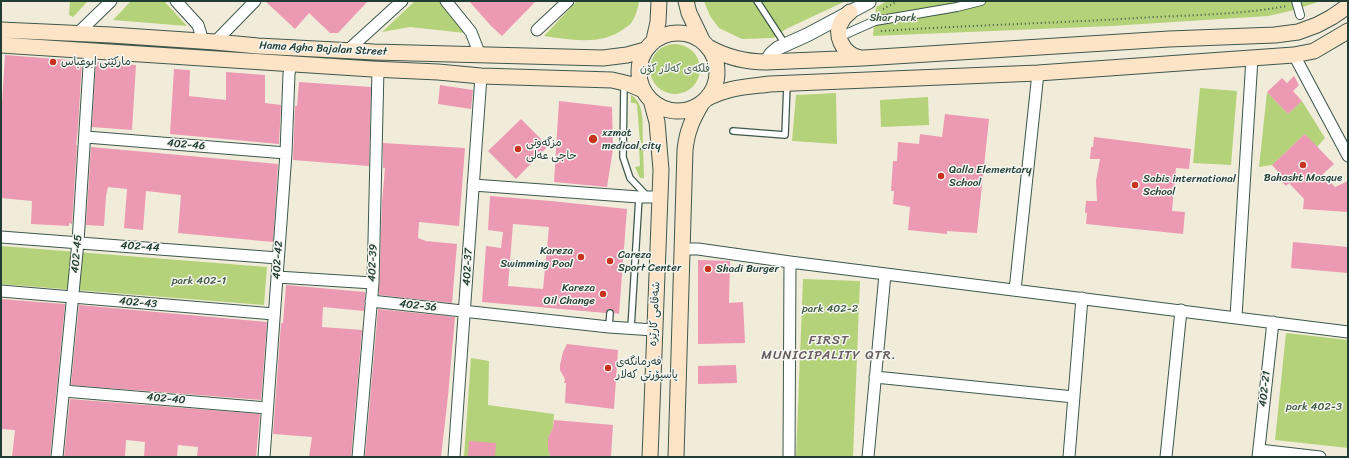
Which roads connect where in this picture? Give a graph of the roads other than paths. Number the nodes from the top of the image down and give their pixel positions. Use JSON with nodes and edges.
{"nodes":[{"id":1,"x":111,"y":1,"type":"edge"},
{"id":2,"x":176,"y":1,"type":"edge"},
{"id":3,"x":255,"y":1,"type":"edge"},
{"id":4,"x":402,"y":1,"type":"edge"},
{"id":5,"x":446,"y":1,"type":"edge"},
{"id":6,"x":568,"y":1,"type":"edge"},
{"id":7,"x":659,"y":1,"type":"edge"},
{"id":8,"x":686,"y":1,"type":"edge"},
{"id":9,"x":757,"y":1,"type":"edge"},
{"id":10,"x":869,"y":1,"type":"edge"},
{"id":11,"x":981,"y":1,"type":"edge"},
{"id":12,"x":1296,"y":3,"type":"edge"},
{"id":13,"x":1348,"y":6,"type":"edge"},
{"id":14,"x":850,"y":12,"type":"junction"},
{"id":15,"x":1300,"y":15,"type":"dead end"},
{"id":16,"x":1,"y":30,"type":"edge"},
{"id":17,"x":537,"y":30,"type":"dead end"},
{"id":18,"x":1348,"y":31,"type":"edge"},
{"id":19,"x":77,"y":34,"type":"junction"},
{"id":20,"x":839,"y":37,"type":"junction"},
{"id":21,"x":208,"y":41,"type":"junction"},
{"id":22,"x":706,"y":44,"type":"junction"},
{"id":23,"x":785,"y":44,"type":"junction"},
{"id":24,"x":1,"y":45,"type":"edge"},
{"id":25,"x":649,"y":45,"type":"junction"},
{"id":26,"x":90,"y":51,"type":"junction"},
{"id":27,"x":347,"y":51,"type":"junction"},
{"id":28,"x":439,"y":54,"type":"junction"},
{"id":29,"x":480,"y":55,"type":"junction"},
{"id":30,"x":1294,"y":55,"type":"junction"},
{"id":31,"x":861,"y":58,"type":"junction"},
{"id":32,"x":1252,"y":58,"type":"junction"},
{"id":33,"x":766,"y":62,"type":"junction"},
{"id":34,"x":291,"y":63,"type":"junction"},
{"id":35,"x":378,"y":69,"type":"junction"},
{"id":36,"x":438,"y":72,"type":"junction"},
{"id":37,"x":1038,"y":73,"type":"junction"},
{"id":38,"x":481,"y":76,"type":"junction"},
{"id":39,"x":624,"y":83,"type":"junction"},
{"id":40,"x":787,"y":84,"type":"junction"},
{"id":41,"x":647,"y":95,"type":"junction"},
{"id":42,"x":704,"y":101,"type":"junction"},
{"id":43,"x":733,"y":130,"type":"dead end"},
{"id":44,"x":86,"y":137,"type":"junction"},
{"id":45,"x":286,"y":153,"type":"junction"},
{"id":46,"x":1348,"y":156,"type":"edge"},
{"id":47,"x":473,"y":185,"type":"junction"},
{"id":48,"x":649,"y":197,"type":"junction"},
{"id":49,"x":1,"y":237,"type":"edge"},
{"id":50,"x":78,"y":242,"type":"junction"},
{"id":51,"x":683,"y":249,"type":"junction"},
{"id":52,"x":278,"y":258,"type":"junction"},
{"id":53,"x":790,"y":262,"type":"junction"},
{"id":54,"x":885,"y":274,"type":"junction"},
{"id":55,"x":277,"y":277,"type":"junction"},
{"id":56,"x":373,"y":283,"type":"junction"},
{"id":57,"x":1015,"y":290,"type":"junction"},
{"id":58,"x":1,"y":291,"type":"edge"},
{"id":59,"x":73,"y":297,"type":"junction"},
{"id":60,"x":1082,"y":298,"type":"junction"},
{"id":61,"x":371,"y":301,"type":"junction"},
{"id":62,"x":1181,"y":310,"type":"junction"},
{"id":63,"x":465,"y":311,"type":"junction"},
{"id":64,"x":610,"y":313,"type":"dead end"},
{"id":65,"x":274,"y":314,"type":"junction"},
{"id":66,"x":1236,"y":317,"type":"junction"},
{"id":67,"x":1273,"y":322,"type":"junction"},
{"id":68,"x":609,"y":327,"type":"junction"},
{"id":69,"x":631,"y":328,"type":"junction"},
{"id":70,"x":654,"y":330,"type":"junction"},
{"id":71,"x":1348,"y":332,"type":"edge"},
{"id":72,"x":875,"y":377,"type":"junction"},
{"id":73,"x":64,"y":390,"type":"junction"},
{"id":74,"x":1074,"y":397,"type":"junction"},
{"id":75,"x":267,"y":408,"type":"junction"},
{"id":76,"x":1258,"y":454,"type":"edge"},
{"id":77,"x":57,"y":457,"type":"edge"},
{"id":78,"x":264,"y":457,"type":"edge"},
{"id":79,"x":358,"y":457,"type":"edge"},
{"id":80,"x":454,"y":457,"type":"edge"},
{"id":81,"x":650,"y":457,"type":"edge"},
{"id":82,"x":676,"y":457,"type":"edge"},
{"id":83,"x":789,"y":457,"type":"edge"},
{"id":84,"x":868,"y":457,"type":"edge"},
{"id":85,"x":1069,"y":457,"type":"edge"},
{"id":86,"x":1166,"y":457,"type":"edge"},
{"id":87,"x":1320,"y":457,"type":"edge"}],
"edges":[{"from":1,"to":19,"type":"street"},
{"from":2,"to":21,"type":"street"},
{"from":3,"to":21,"type":"street"},
{"from":4,"to":27,"type":"street"},
{"from":5,"to":29,"type":"street"},
{"from":6,"to":17,"type":"street"},
{"from":7,"to":25,"type":"main road"},
{"from":8,"to":22,"type":"main road"},
{"from":9,"to":23,"type":"lane"},
{"from":10,"to":14,"type":"street"},
{"from":11,"to":20,"type":"street"},
{"from":12,"to":15,"type":"street"},
{"from":13,"to":31,"type":"main road"},
{"from":14,"to":20,"type":"main road"},
{"from":14,"to":23,"type":"street"},
{"from":16,"to":19,"type":"main road","name":"Hama Agha Bajalan Street"},
{"from":18,"to":30,"type":"main road"},
{"from":19,"to":21,"type":"main road","name":"Hama Agha Bajalan Street"},
{"from":20,"to":31,"type":"main road"},
{"from":21,"to":27,"type":"main road","name":"Hama Agha Bajalan Street"},
{"from":22,"to":25,"type":"main road"},
{"from":22,"to":33,"type":"main road"},
{"from":22,"to":42,"type":"main road"},
{"from":23,"to":33,"type":"street"},
{"from":24,"to":26,"type":"main road","name":"Hama Agha Bajalan Street"},
{"from":25,"to":29,"type":"main road","name":"Hama Agha Bajalan Street"},
{"from":25,"to":41,"type":"main road"},
{"from":26,"to":34,"type":"main road","name":"Hama Agha Bajalan Street"},
{"from":26,"to":44,"type":"street","name":"402-45"},
{"from":27,"to":28,"type":"main road","name":"Hama Agha Bajalan Street"},
{"from":28,"to":29,"type":"main road","name":"Hama Agha Bajalan Street"},
{"from":28,"to":36,"type":"main road"},
{"from":30,"to":32,"type":"main road"},
{"from":30,"to":46,"type":"street"},
{"from":31,"to":33,"type":"main road"},
{"from":32,"to":37,"type":"main road"},
{"from":32,"to":66,"type":"street"},
{"from":34,"to":35,"type":"main road","name":"Hama Agha Bajalan Street"},
{"from":34,"to":45,"type":"street","name":"402-42"},
{"from":35,"to":36,"type":"main road","name":"Hama Agha Bajalan Street"},
{"from":35,"to":56,"type":"street","name":"402-39"},
{"from":36,"to":38,"type":"main road","name":"Hama Agha Bajalan Street"},
{"from":37,"to":40,"type":"main road"},
{"from":37,"to":57,"type":"street"},
{"from":38,"to":39,"type":"main road","name":"Hama Agha Bajalan Street"},
{"from":38,"to":47,"type":"street","name":"402-37"},
{"from":39,"to":41,"type":"main road","name":"Hama Agha Bajalan Street"},
{"from":39,"to":48,"type":"lane"},
{"from":40,"to":42,"type":"main road"},
{"from":40,"to":43,"type":"lane"},
{"from":41,"to":42,"type":"main road"},
{"from":41,"to":48,"type":"main road","name":"شەقامی کارێزە"},
{"from":42,"to":51,"type":"main road"},
{"from":44,"to":45,"type":"street","name":"402-46"},
{"from":44,"to":50,"type":"street","name":"402-45"},
{"from":45,"to":52,"type":"street","name":"402-42"},
{"from":47,"to":48,"type":"street"},
{"from":47,"to":63,"type":"street","name":"402-37"},
{"from":48,"to":69,"type":"lane"},
{"from":48,"to":70,"type":"main road","name":"شەقامی کارێزە"},
{"from":49,"to":50,"type":"street","name":"402-44"},
{"from":50,"to":52,"type":"street","name":"402-44"},
{"from":50,"to":59,"type":"street","name":"402-45"},
{"from":51,"to":53,"type":"street"},
{"from":51,"to":82,"type":"main road"},
{"from":52,"to":55,"type":"street","name":"402-42"},
{"from":53,"to":54,"type":"street"},
{"from":53,"to":83,"type":"street"},
{"from":54,"to":57,"type":"street"},
{"from":54,"to":72,"type":"street"},
{"from":55,"to":56,"type":"street"},
{"from":55,"to":65,"type":"street","name":"402-42"},
{"from":56,"to":61,"type":"street","name":"402-39"},
{"from":57,"to":60,"type":"street"},
{"from":58,"to":59,"type":"street","name":"402-43"},
{"from":59,"to":65,"type":"street","name":"402-43"},
{"from":59,"to":73,"type":"street","name":"402-45"},
{"from":60,"to":62,"type":"street"},
{"from":60,"to":74,"type":"street"},
{"from":61,"to":63,"type":"street","name":"402-36"},
{"from":61,"to":79,"type":"street","name":"402-39"},
{"from":62,"to":66,"type":"street"},
{"from":62,"to":86,"type":"street"},
{"from":63,"to":68,"type":"street","name":"402-36"},
{"from":63,"to":80,"type":"street","name":"402-37"},
{"from":64,"to":68,"type":"lane"},
{"from":65,"to":75,"type":"street","name":"402-42"},
{"from":66,"to":67,"type":"street"},
{"from":67,"to":71,"type":"street"},
{"from":67,"to":76,"type":"street","name":"402-21"},
{"from":68,"to":69,"type":"street","name":"402-36"},
{"from":69,"to":70,"type":"street","name":"402-36"},
{"from":70,"to":81,"type":"main road","name":"شەقامی کارێزە"},
{"from":72,"to":74,"type":"street"},
{"from":72,"to":84,"type":"street"},
{"from":73,"to":75,"type":"street","name":"402-40"},
{"from":73,"to":77,"type":"street","name":"402-45"},
{"from":74,"to":85,"type":"street"},
{"from":75,"to":78,"type":"street","name":"402-42"},
{"from":76,"to":87,"type":"street"}]}
